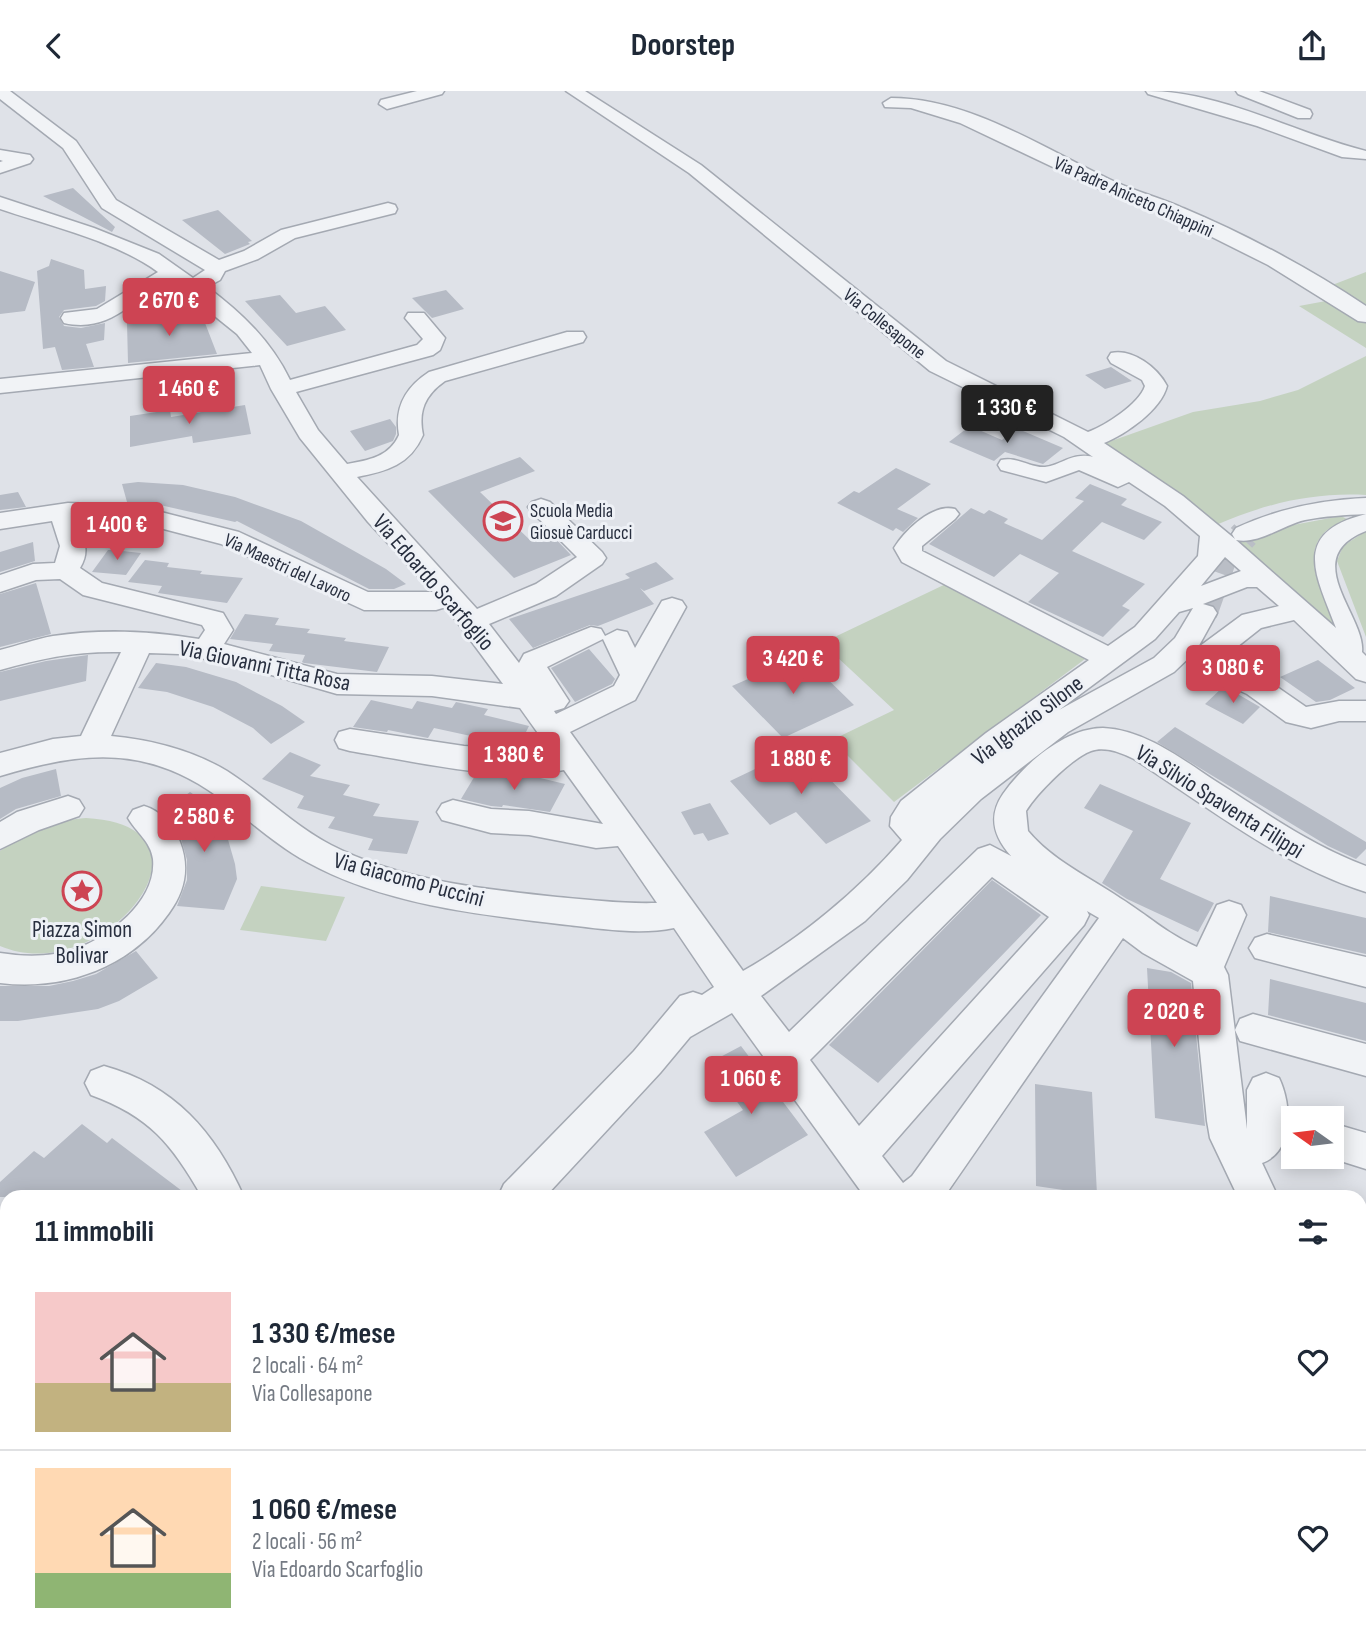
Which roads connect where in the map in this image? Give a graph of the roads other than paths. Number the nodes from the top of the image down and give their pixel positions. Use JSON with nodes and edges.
{"nodes":[{"id":1,"x":1,"y":91,"type":"edge"},
{"id":2,"x":436,"y":91,"type":"edge"},
{"id":3,"x":1154,"y":91,"type":"edge"},
{"id":4,"x":1244,"y":91,"type":"edge"},
{"id":5,"x":590,"y":95,"type":"edge"},
{"id":6,"x":891,"y":103,"type":"dead end"},
{"id":7,"x":387,"y":104,"type":"dead end"},
{"id":8,"x":0,"y":155,"type":"edge"},
{"id":9,"x":1363,"y":156,"type":"edge"},
{"id":10,"x":1022,"y":157,"type":"dead end"},
{"id":11,"x":0,"y":168,"type":"edge"},
{"id":12,"x":1116,"y":190,"type":"junction"},
{"id":13,"x":0,"y":203,"type":"edge"},
{"id":14,"x":388,"y":209,"type":"dead end"},
{"id":15,"x":214,"y":268,"type":"junction"},
{"id":16,"x":183,"y":280,"type":"junction"},
{"id":17,"x":1366,"y":316,"type":"edge"},
{"id":18,"x":72,"y":318,"type":"dead end"},
{"id":19,"x":416,"y":318,"type":"dead end"},
{"id":20,"x":575,"y":337,"type":"dead end"},
{"id":21,"x":268,"y":358,"type":"junction"},
{"id":22,"x":1119,"y":358,"type":"dead end"},
{"id":23,"x":0,"y":386,"type":"edge"},
{"id":24,"x":282,"y":389,"type":"junction"},
{"id":25,"x":1086,"y":441,"type":"junction"},
{"id":26,"x":1010,"y":465,"type":"dead end"},
{"id":27,"x":341,"y":473,"type":"junction"},
{"id":28,"x":1366,"y":506,"type":"edge"},
{"id":29,"x":541,"y":507,"type":"dead end"},
{"id":30,"x":68,"y":511,"type":"junction"},
{"id":31,"x":946,"y":514,"type":"dead end"},
{"id":32,"x":0,"y":521,"type":"edge"},
{"id":33,"x":1366,"y":522,"type":"edge"},
{"id":34,"x":1212,"y":531,"type":"junction"},
{"id":35,"x":1211,"y":558,"type":"junction"},
{"id":36,"x":1244,"y":558,"type":"junction"},
{"id":37,"x":63,"y":571,"type":"junction"},
{"id":38,"x":0,"y":583,"type":"edge"},
{"id":39,"x":453,"y":597,"type":"junction"},
{"id":40,"x":1170,"y":606,"type":"junction"},
{"id":41,"x":672,"y":607,"type":"dead end"},
{"id":42,"x":1300,"y":610,"type":"junction"},
{"id":43,"x":1203,"y":613,"type":"tunnel mouth"},
{"id":44,"x":472,"y":621,"type":"junction"},
{"id":45,"x":140,"y":642,"type":"junction"},
{"id":46,"x":207,"y":649,"type":"junction"},
{"id":47,"x":1346,"y":651,"type":"junction"},
{"id":48,"x":1110,"y":659,"type":"junction"},
{"id":49,"x":0,"y":660,"type":"edge"},
{"id":50,"x":1366,"y":672,"type":"edge"},
{"id":51,"x":635,"y":676,"type":"junction"},
{"id":52,"x":512,"y":689,"type":"junction"},
{"id":53,"x":1366,"y":712,"type":"edge"},
{"id":54,"x":350,"y":740,"type":"dead end"},
{"id":55,"x":91,"y":747,"type":"junction"},
{"id":56,"x":572,"y":757,"type":"junction"},
{"id":57,"x":0,"y":765,"type":"edge"},
{"id":58,"x":68,"y":808,"type":"dead end"},
{"id":59,"x":453,"y":812,"type":"dead end"},
{"id":60,"x":144,"y":818,"type":"dead end"},
{"id":61,"x":625,"y":831,"type":"junction"},
{"id":62,"x":0,"y":837,"type":"edge"},
{"id":63,"x":921,"y":838,"type":"junction"},
{"id":64,"x":1366,"y":879,"type":"edge"},
{"id":65,"x":681,"y":912,"type":"junction"},
{"id":66,"x":1120,"y":915,"type":"junction"},
{"id":67,"x":1229,"y":915,"type":"dead end"},
{"id":68,"x":1267,"y":948,"type":"dead end"},
{"id":69,"x":0,"y":968,"type":"edge"},
{"id":70,"x":1205,"y":969,"type":"junction"},
{"id":71,"x":1366,"y":972,"type":"edge"},
{"id":72,"x":731,"y":984,"type":"junction"},
{"id":73,"x":1253,"y":1030,"type":"dead end"},
{"id":74,"x":786,"y":1058,"type":"junction"},
{"id":75,"x":1366,"y":1060,"type":"edge"},
{"id":76,"x":104,"y":1083,"type":"dead end"},
{"id":77,"x":1266,"y":1090,"type":"dead end"},
{"id":78,"x":1238,"y":1154,"type":"junction"},
{"id":79,"x":858,"y":1155,"type":"junction"},
{"id":80,"x":219,"y":1190,"type":"edge"},
{"id":81,"x":525,"y":1190,"type":"edge"},
{"id":82,"x":883,"y":1190,"type":"edge"},
{"id":83,"x":925,"y":1190,"type":"edge"},
{"id":84,"x":1255,"y":1190,"type":"edge"}],
"edges":[{"from":1,"to":15,"type":"street"},
{"from":2,"to":7,"type":"street"},
{"from":3,"to":9,"type":"street"},
{"from":4,"to":9,"type":"street"},
{"from":5,"to":25,"type":"street","name":"Via Collesapone"},
{"from":6,"to":12,"type":"street","name":"Via Padre Aniceto Chiappini"},
{"from":8,"to":11,"type":"street"},
{"from":10,"to":12,"type":"street"},
{"from":12,"to":17,"type":"street","name":"Via Padre Aniceto Chiappini"},
{"from":13,"to":16,"type":"street","name":"Via Edoardo Scarfoglio"},
{"from":14,"to":15,"type":"street"},
{"from":15,"to":16,"type":"street"},
{"from":16,"to":18,"type":"street"},
{"from":16,"to":21,"type":"street","name":"Via Edoardo Scarfoglio"},
{"from":19,"to":24,"type":"street"},
{"from":20,"to":27,"type":"street"},
{"from":21,"to":23,"type":"street"},
{"from":21,"to":24,"type":"street","name":"Via Edoardo Scarfoglio"},
{"from":22,"to":25,"type":"street"},
{"from":24,"to":27,"type":"street","name":"Via Edoardo Scarfoglio"},
{"from":25,"to":34,"type":"street","name":"Via Collesapone"},
{"from":26,"to":35,"type":"street"},
{"from":27,"to":39,"type":"street","name":"Via Edoardo Scarfoglio"},
{"from":28,"to":36,"type":"street","name":"Via Ignazio Silone"},
{"from":29,"to":44,"type":"street"},
{"from":30,"to":32,"type":"street","name":"Via Maestri del Lavoro"},
{"from":30,"to":37,"type":"street"},
{"from":30,"to":39,"type":"street","name":"Via Maestri del Lavoro"},
{"from":31,"to":48,"type":"street"},
{"from":33,"to":47,"type":"street"},
{"from":34,"to":35,"type":"street"},
{"from":34,"to":36,"type":"street","name":"Via Collesapone"},
{"from":35,"to":36,"type":"street"},
{"from":35,"to":40,"type":"street","name":"Via Ignazio Silone"},
{"from":36,"to":40,"type":"street","name":"Via Ignazio Silone"},
{"from":36,"to":42,"type":"street"},
{"from":37,"to":38,"type":"street"},
{"from":37,"to":46,"type":"street"},
{"from":39,"to":44,"type":"street","name":"Via Edoardo Scarfoglio"},
{"from":40,"to":48,"type":"street","name":"Via Ignazio Silone"},
{"from":41,"to":51,"type":"street"},
{"from":42,"to":47,"type":"street"},
{"from":42,"to":53,"type":"street"},
{"from":43,"to":63,"type":"street","name":"Via Ignazio Silone"},
{"from":44,"to":52,"type":"street","name":"Via Edoardo Scarfoglio"},
{"from":45,"to":46,"type":"street","name":"Via Giovanni Titta Rosa"},
{"from":45,"to":49,"type":"street","name":"Via Giovanni Titta Rosa"},
{"from":45,"to":55,"type":"street"},
{"from":46,"to":52,"type":"street","name":"Via Giovanni Titta Rosa"},
{"from":47,"to":50,"type":"street"},
{"from":48,"to":63,"type":"street","name":"Via Ignazio Silone"},
{"from":51,"to":52,"type":"street"},
{"from":51,"to":52,"type":"street"},
{"from":52,"to":56,"type":"street","name":"Via Edoardo Scarfoglio"},
{"from":54,"to":56,"type":"street"},
{"from":55,"to":57,"type":"street","name":"Via Giacomo Puccini"},
{"from":55,"to":65,"type":"street","name":"Via Giacomo Puccini"},
{"from":56,"to":61,"type":"street","name":"Via Edoardo Scarfoglio"},
{"from":58,"to":62,"type":"street"},
{"from":59,"to":61,"type":"street"},
{"from":60,"to":69,"type":"street"},
{"from":61,"to":65,"type":"street","name":"Via Edoardo Scarfoglio"},
{"from":63,"to":72,"type":"street","name":"Via Ignazio Silone"},
{"from":64,"to":66,"type":"street","name":"Via Silvio Spaventa Filippi"},
{"from":65,"to":72,"type":"street","name":"Via Edoardo Scarfoglio"},
{"from":66,"to":70,"type":"street","name":"Via Silvio Spaventa Filippi"},
{"from":66,"to":83,"type":"street"},
{"from":67,"to":70,"type":"street"},
{"from":68,"to":71,"type":"street"},
{"from":70,"to":78,"type":"street"},
{"from":72,"to":74,"type":"street","name":"Via Edoardo Scarfoglio"},
{"from":72,"to":81,"type":"street","name":"Via Ignazio Silone"},
{"from":73,"to":75,"type":"street"},
{"from":74,"to":79,"type":"street","name":"Via Edoardo Scarfoglio"},
{"from":74,"to":79,"type":"street"},
{"from":76,"to":80,"type":"street"},
{"from":77,"to":78,"type":"street"},
{"from":78,"to":84,"type":"street"},
{"from":79,"to":82,"type":"street","name":"Via Edoardo Scarfoglio"}]}
